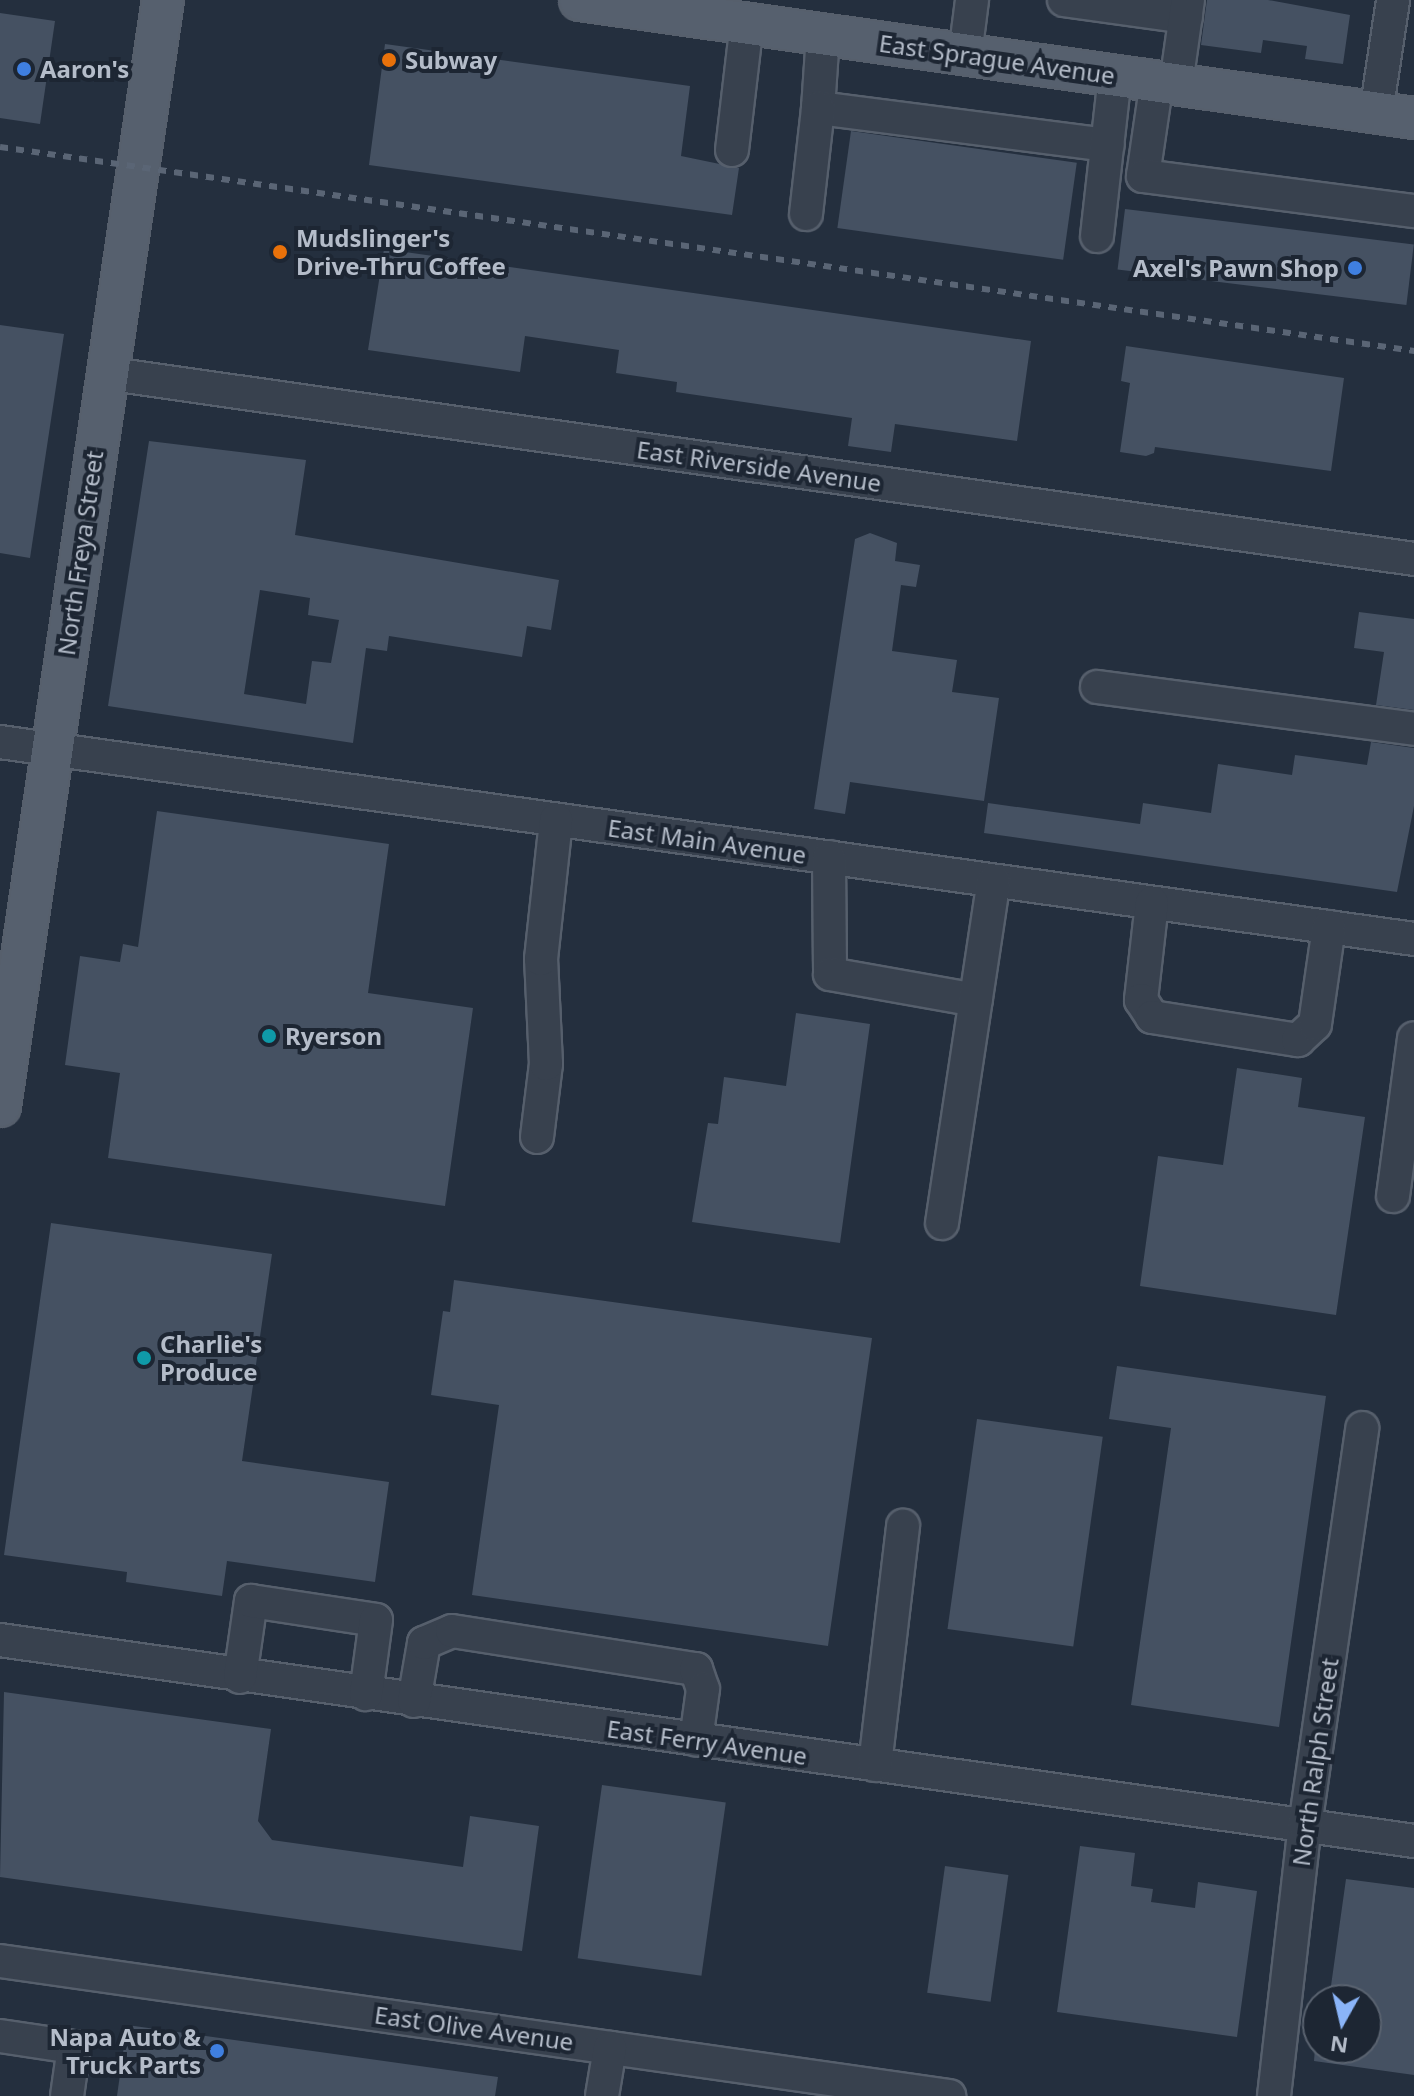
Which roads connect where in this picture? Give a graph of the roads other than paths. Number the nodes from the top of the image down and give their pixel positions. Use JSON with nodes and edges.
{"nodes":[{"id":1,"x":163,"y":0,"type":"edge"},
{"id":2,"x":580,"y":0,"type":"edge"},
{"id":3,"x":972,"y":0,"type":"edge"},
{"id":4,"x":1064,"y":0,"type":"edge"},
{"id":5,"x":1393,"y":0,"type":"edge"},
{"id":6,"x":1187,"y":8,"type":"edge"},
{"id":7,"x":764,"y":17,"type":"edge"},
{"id":8,"x":823,"y":35,"type":"junction"},
{"id":9,"x":965,"y":55,"type":"junction"},
{"id":10,"x":1115,"y":76,"type":"junction"},
{"id":11,"x":1166,"y":83,"type":"junction"},
{"id":12,"x":818,"y":108,"type":"junction"},
{"id":13,"x":1395,"y":116,"type":"edge"},
{"id":14,"x":1108,"y":145,"type":"junction"},
{"id":15,"x":732,"y":150,"type":"dead end"},
{"id":16,"x":1414,"y":211,"type":"edge"},
{"id":17,"x":806,"y":214,"type":"dead end"},
{"id":18,"x":1097,"y":236,"type":"dead end"},
{"id":19,"x":104,"y":373,"type":"junction"},
{"id":20,"x":1414,"y":559,"type":"edge"},
{"id":21,"x":1097,"y":687,"type":"dead end"},
{"id":22,"x":1414,"y":729,"type":"edge"},
{"id":23,"x":0,"y":742,"type":"edge"},
{"id":24,"x":52,"y":750,"type":"junction"},
{"id":25,"x":556,"y":820,"type":"junction"},
{"id":26,"x":829,"y":857,"type":"junction"},
{"id":27,"x":994,"y":881,"type":"junction"},
{"id":28,"x":1152,"y":903,"type":"junction"},
{"id":29,"x":1329,"y":927,"type":"junction"},
{"id":30,"x":1414,"y":939,"type":"edge"},
{"id":31,"x":976,"y":1000,"type":"junction"},
{"id":32,"x":1414,"y":1038,"type":"edge"},
{"id":33,"x":0,"y":1106,"type":"edge"},
{"id":34,"x":537,"y":1137,"type":"dead end"},
{"id":35,"x":1393,"y":1196,"type":"dead end"},
{"id":36,"x":942,"y":1223,"type":"dead end"},
{"id":37,"x":1362,"y":1428,"type":"dead end"},
{"id":38,"x":903,"y":1526,"type":"dead end"},
{"id":39,"x":0,"y":1640,"type":"edge"},
{"id":40,"x":240,"y":1677,"type":"junction"},
{"id":41,"x":366,"y":1694,"type":"junction"},
{"id":42,"x":414,"y":1701,"type":"junction"},
{"id":43,"x":696,"y":1740,"type":"junction"},
{"id":44,"x":875,"y":1765,"type":"junction"},
{"id":45,"x":1305,"y":1826,"type":"junction"},
{"id":46,"x":1414,"y":1841,"type":"edge"},
{"id":47,"x":0,"y":1961,"type":"edge"},
{"id":48,"x":0,"y":2036,"type":"edge"},
{"id":49,"x":610,"y":2048,"type":"junction"},
{"id":50,"x":853,"y":2089,"type":"edge"},
{"id":51,"x":67,"y":2096,"type":"edge"},
{"id":52,"x":602,"y":2096,"type":"edge"},
{"id":53,"x":949,"y":2096,"type":"edge"},
{"id":54,"x":1274,"y":2096,"type":"edge"}],
"edges":[{"from":1,"to":19,"type":"main road","name":"North Freya Street"},
{"from":2,"to":7,"type":"main road","name":"East Sprague Avenue"},
{"from":3,"to":9,"type":"street"},
{"from":4,"to":6,"type":"street"},
{"from":5,"to":13,"type":"street"},
{"from":6,"to":11,"type":"street"},
{"from":7,"to":8,"type":"main road","name":"East Sprague Avenue"},
{"from":7,"to":15,"type":"street"},
{"from":8,"to":9,"type":"main road","name":"East Sprague Avenue"},
{"from":8,"to":12,"type":"street"},
{"from":9,"to":10,"type":"main road","name":"East Sprague Avenue"},
{"from":10,"to":11,"type":"main road","name":"East Sprague Avenue"},
{"from":10,"to":14,"type":"street"},
{"from":11,"to":13,"type":"main road","name":"East Sprague Avenue"},
{"from":11,"to":16,"type":"street"},
{"from":12,"to":14,"type":"street"},
{"from":12,"to":17,"type":"street"},
{"from":14,"to":18,"type":"street"},
{"from":19,"to":20,"type":"street","name":"East Riverside Avenue"},
{"from":19,"to":24,"type":"main road","name":"North Freya Street"},
{"from":21,"to":22,"type":"street"},
{"from":23,"to":24,"type":"street","name":"East Main Avenue"},
{"from":24,"to":25,"type":"street","name":"East Main Avenue"},
{"from":24,"to":33,"type":"main road","name":"North Freya Street"},
{"from":25,"to":26,"type":"street","name":"East Main Avenue"},
{"from":25,"to":34,"type":"street"},
{"from":26,"to":27,"type":"street","name":"East Main Avenue"},
{"from":26,"to":31,"type":"street"},
{"from":27,"to":28,"type":"street","name":"East Main Avenue"},
{"from":27,"to":31,"type":"street"},
{"from":28,"to":29,"type":"street","name":"East Main Avenue"},
{"from":28,"to":29,"type":"street"},
{"from":29,"to":30,"type":"street","name":"East Main Avenue"},
{"from":31,"to":36,"type":"street"},
{"from":32,"to":35,"type":"street"},
{"from":37,"to":45,"type":"street","name":"North Ralph Street"},
{"from":38,"to":44,"type":"street"},
{"from":39,"to":40,"type":"street","name":"East Ferry Avenue"},
{"from":40,"to":41,"type":"street","name":"East Ferry Avenue"},
{"from":40,"to":41,"type":"street"},
{"from":41,"to":42,"type":"street","name":"East Ferry Avenue"},
{"from":42,"to":43,"type":"street","name":"East Ferry Avenue"},
{"from":42,"to":43,"type":"street"},
{"from":43,"to":44,"type":"street","name":"East Ferry Avenue"},
{"from":44,"to":45,"type":"street","name":"East Ferry Avenue"},
{"from":45,"to":46,"type":"street","name":"East Ferry Avenue"},
{"from":45,"to":54,"type":"street","name":"North Ralph Street"},
{"from":47,"to":49,"type":"street","name":"East Olive Avenue"},
{"from":48,"to":51,"type":"street"},
{"from":49,"to":50,"type":"street","name":"East Olive Avenue"},
{"from":49,"to":52,"type":"street"},
{"from":50,"to":53,"type":"street","name":"East Olive Avenue"}]}
